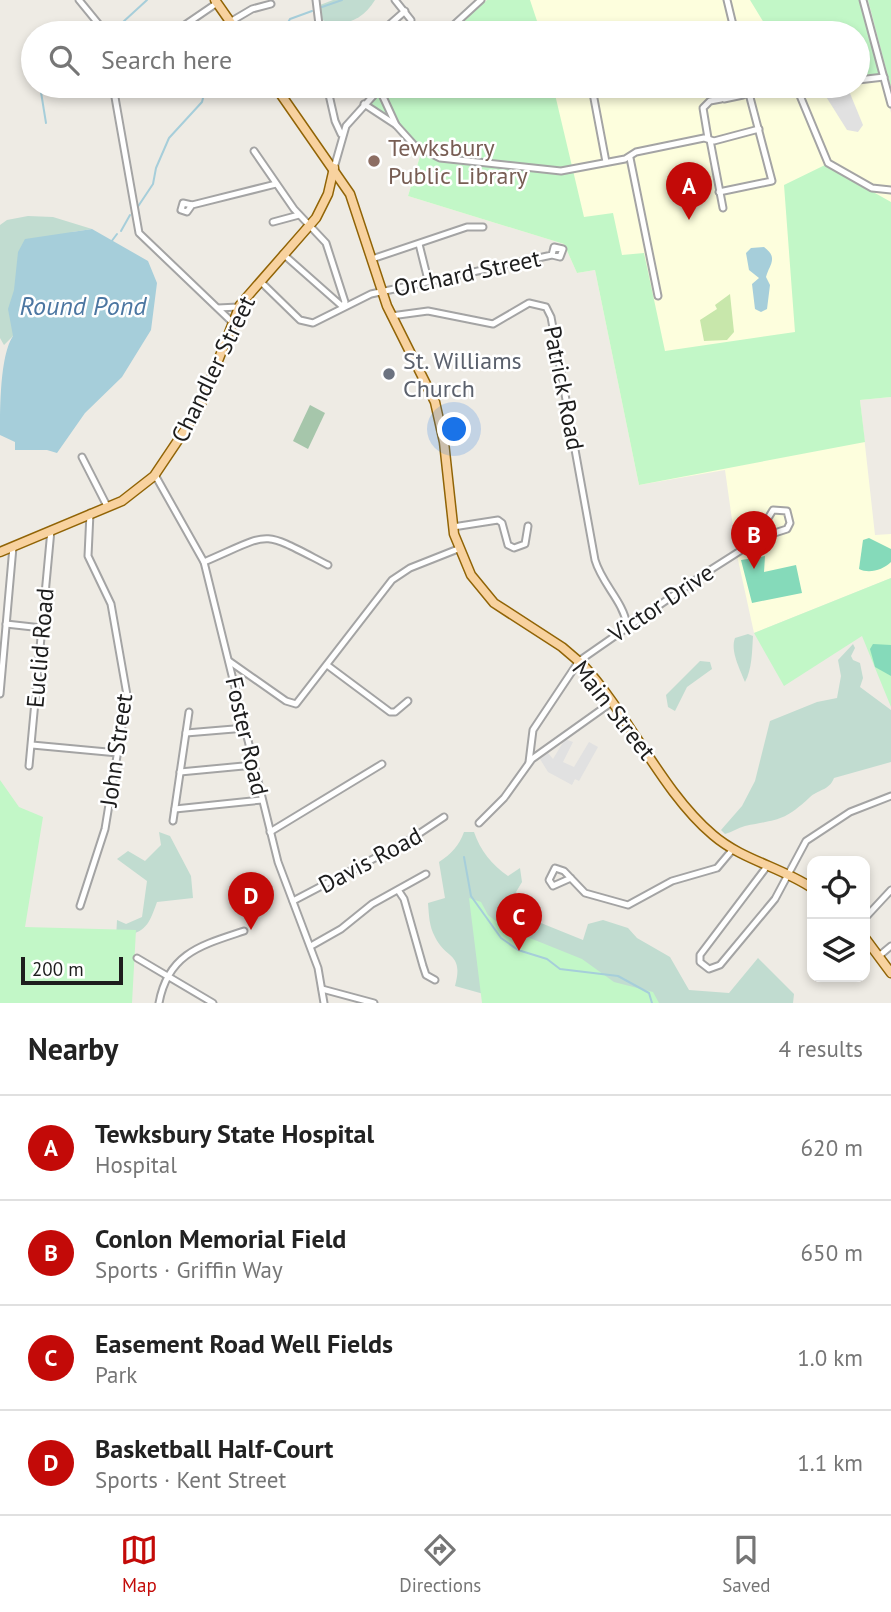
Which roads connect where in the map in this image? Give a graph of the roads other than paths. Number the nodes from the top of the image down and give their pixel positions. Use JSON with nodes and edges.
{"nodes":[{"id":1,"x":316,"y":0,"type":"edge"},
{"id":2,"x":395,"y":0,"type":"edge"},
{"id":3,"x":481,"y":0,"type":"edge"},
{"id":4,"x":727,"y":0,"type":"edge"},
{"id":5,"x":863,"y":0,"type":"edge"},
{"id":6,"x":83,"y":1,"type":"edge"},
{"id":7,"x":216,"y":1,"type":"edge"},
{"id":8,"x":271,"y":4,"type":"dead end"},
{"id":9,"x":405,"y":11,"type":"junction"},
{"id":10,"x":411,"y":20,"type":"dead end"},
{"id":11,"x":97,"y":21,"type":"edge"},
{"id":12,"x":190,"y":21,"type":"edge"},
{"id":13,"x":229,"y":21,"type":"edge"},
{"id":14,"x":232,"y":21,"type":"edge"},
{"id":15,"x":319,"y":21,"type":"edge"},
{"id":16,"x":394,"y":21,"type":"edge"},
{"id":17,"x":458,"y":21,"type":"edge"},
{"id":18,"x":732,"y":21,"type":"edge"},
{"id":19,"x":869,"y":21,"type":"edge"},
{"id":20,"x":870,"y":26,"type":"edge"},
{"id":21,"x":884,"y":77,"type":"junction"},
{"id":22,"x":870,"y":79,"type":"edge"},
{"id":23,"x":115,"y":98,"type":"edge"},
{"id":24,"x":284,"y":98,"type":"edge"},
{"id":25,"x":330,"y":98,"type":"edge"},
{"id":26,"x":369,"y":98,"type":"edge"},
{"id":27,"x":385,"y":98,"type":"edge"},
{"id":28,"x":594,"y":98,"type":"edge"},
{"id":29,"x":727,"y":98,"type":"edge"},
{"id":30,"x":747,"y":98,"type":"edge"},
{"id":31,"x":803,"y":98,"type":"edge"},
{"id":32,"x":363,"y":104,"type":"junction"},
{"id":33,"x":891,"y":104,"type":"edge"},
{"id":34,"x":396,"y":125,"type":"junction"},
{"id":35,"x":759,"y":129,"type":"junction"},
{"id":36,"x":341,"y":134,"type":"junction"},
{"id":37,"x":709,"y":139,"type":"junction"},
{"id":38,"x":338,"y":147,"type":"junction"},
{"id":39,"x":254,"y":151,"type":"dead end"},
{"id":40,"x":323,"y":153,"type":"junction"},
{"id":41,"x":630,"y":158,"type":"junction"},
{"id":42,"x":606,"y":162,"type":"junction"},
{"id":43,"x":334,"y":168,"type":"junction"},
{"id":44,"x":276,"y":184,"type":"junction"},
{"id":45,"x":891,"y":190,"type":"edge"},
{"id":46,"x":719,"y":192,"type":"junction"},
{"id":47,"x":328,"y":194,"type":"junction"},
{"id":48,"x":350,"y":194,"type":"junction"},
{"id":49,"x":192,"y":205,"type":"dead end"},
{"id":50,"x":723,"y":208,"type":"dead end"},
{"id":51,"x":299,"y":215,"type":"junction"},
{"id":52,"x":273,"y":222,"type":"dead end"},
{"id":53,"x":309,"y":227,"type":"junction"},
{"id":54,"x":483,"y":227,"type":"dead end"},
{"id":55,"x":418,"y":244,"type":"junction"},
{"id":56,"x":284,"y":254,"type":"junction"},
{"id":57,"x":552,"y":255,"type":"dead end"},
{"id":58,"x":372,"y":259,"type":"junction"},
{"id":59,"x":259,"y":280,"type":"junction"},
{"id":60,"x":428,"y":280,"type":"junction"},
{"id":61,"x":382,"y":292,"type":"junction"},
{"id":62,"x":658,"y":296,"type":"dead end"},
{"id":63,"x":239,"y":307,"type":"junction"},
{"id":64,"x":344,"y":307,"type":"junction"},
{"id":65,"x":218,"y":308,"type":"junction"},
{"id":66,"x":391,"y":316,"type":"junction"},
{"id":67,"x":232,"y":322,"type":"junction"},
{"id":68,"x":82,"y":457,"type":"dead end"},
{"id":69,"x":155,"y":475,"type":"junction"},
{"id":70,"x":107,"y":506,"type":"junction"},
{"id":71,"x":90,"y":513,"type":"junction"},
{"id":72,"x":528,"y":526,"type":"dead end"},
{"id":73,"x":453,"y":527,"type":"junction"},
{"id":74,"x":51,"y":530,"type":"junction"},
{"id":75,"x":765,"y":535,"type":"junction"},
{"id":76,"x":13,"y":547,"type":"junction"},
{"id":77,"x":458,"y":549,"type":"junction"},
{"id":78,"x":0,"y":552,"type":"edge"},
{"id":79,"x":204,"y":562,"type":"junction"},
{"id":80,"x":328,"y":565,"type":"dead end"},
{"id":81,"x":6,"y":624,"type":"junction"},
{"id":82,"x":628,"y":625,"type":"junction"},
{"id":83,"x":42,"y":628,"type":"junction"},
{"id":84,"x":579,"y":661,"type":"junction"},
{"id":85,"x":229,"y":662,"type":"junction"},
{"id":86,"x":327,"y":664,"type":"junction"},
{"id":87,"x":0,"y":694,"type":"edge"},
{"id":88,"x":408,"y":701,"type":"dead end"},
{"id":89,"x":612,"y":702,"type":"junction"},
{"id":90,"x":190,"y":712,"type":"dead end"},
{"id":91,"x":246,"y":728,"type":"junction"},
{"id":92,"x":186,"y":733,"type":"junction"},
{"id":93,"x":32,"y":745,"type":"junction"},
{"id":94,"x":118,"y":753,"type":"junction"},
{"id":95,"x":529,"y":762,"type":"junction"},
{"id":96,"x":382,"y":764,"type":"dead end"},
{"id":97,"x":254,"y":765,"type":"junction"},
{"id":98,"x":29,"y":766,"type":"dead end"},
{"id":99,"x":180,"y":772,"type":"junction"},
{"id":100,"x":891,"y":796,"type":"edge"},
{"id":101,"x":262,"y":800,"type":"junction"},
{"id":102,"x":175,"y":809,"type":"junction"},
{"id":103,"x":444,"y":817,"type":"dead end"},
{"id":104,"x":173,"y":821,"type":"dead end"},
{"id":105,"x":480,"y":822,"type":"dead end"},
{"id":106,"x":270,"y":832,"type":"junction"},
{"id":107,"x":733,"y":849,"type":"junction"},
{"id":108,"x":768,"y":865,"type":"junction"},
{"id":109,"x":426,"y":874,"type":"dead end"},
{"id":110,"x":789,"y":875,"type":"junction"},
{"id":111,"x":571,"y":878,"type":"dead end"},
{"id":112,"x":807,"y":885,"type":"edge"},
{"id":113,"x":397,"y":890,"type":"junction"},
{"id":114,"x":891,"y":890,"type":"edge"},
{"id":115,"x":293,"y":901,"type":"junction"},
{"id":116,"x":80,"y":906,"type":"dead end"},
{"id":117,"x":870,"y":913,"type":"edge"},
{"id":118,"x":244,"y":931,"type":"dead end"},
{"id":119,"x":870,"y":944,"type":"edge"},
{"id":120,"x":311,"y":946,"type":"junction"},
{"id":121,"x":891,"y":946,"type":"edge"},
{"id":122,"x":879,"y":956,"type":"junction"},
{"id":123,"x":137,"y":958,"type":"dead end"},
{"id":124,"x":891,"y":974,"type":"edge"},
{"id":125,"x":169,"y":976,"type":"junction"},
{"id":126,"x":435,"y":981,"type":"dead end"},
{"id":127,"x":322,"y":989,"type":"junction"},
{"id":128,"x":159,"y":1003,"type":"edge"},
{"id":129,"x":213,"y":1003,"type":"edge"},
{"id":130,"x":324,"y":1003,"type":"edge"},
{"id":131,"x":374,"y":1003,"type":"edge"}],
"edges":[{"from":1,"to":15,"type":"street"},
{"from":2,"to":9,"type":"street"},
{"from":3,"to":17,"type":"street"},
{"from":4,"to":18,"type":"street"},
{"from":5,"to":19,"type":"street"},
{"from":6,"to":11,"type":"street"},
{"from":7,"to":12,"type":"street"},
{"from":7,"to":13,"type":"main road"},
{"from":8,"to":14,"type":"street"},
{"from":9,"to":10,"type":"street"},
{"from":9,"to":16,"type":"street"},
{"from":20,"to":21,"type":"street"},
{"from":21,"to":22,"type":"street"},
{"from":21,"to":33,"type":"street"},
{"from":23,"to":65,"type":"street"},
{"from":24,"to":40,"type":"main road","name":"Main Street"},
{"from":25,"to":36,"type":"street"},
{"from":26,"to":32,"type":"street","name":"Chandler Street"},
{"from":27,"to":34,"type":"street"},
{"from":28,"to":42,"type":"street"},
{"from":29,"to":37,"type":"street"},
{"from":30,"to":35,"type":"street"},
{"from":31,"to":45,"type":"street"},
{"from":32,"to":34,"type":"street"},
{"from":32,"to":36,"type":"street","name":"Chandler Street"},
{"from":34,"to":42,"type":"street"},
{"from":35,"to":37,"type":"street"},
{"from":35,"to":46,"type":"street"},
{"from":36,"to":38,"type":"street","name":"Chandler Street"},
{"from":37,"to":41,"type":"street"},
{"from":37,"to":46,"type":"street"},
{"from":38,"to":40,"type":"street"},
{"from":38,"to":43,"type":"street","name":"Chandler Street"},
{"from":39,"to":44,"type":"street"},
{"from":40,"to":43,"type":"main road","name":"Main Street"},
{"from":41,"to":42,"type":"street"},
{"from":41,"to":62,"type":"street"},
{"from":43,"to":47,"type":"main road","name":"Chandler Street"},
{"from":43,"to":48,"type":"main road","name":"Main Street"},
{"from":44,"to":49,"type":"street"},
{"from":44,"to":51,"type":"street"},
{"from":46,"to":50,"type":"street"},
{"from":47,"to":48,"type":"main road"},
{"from":47,"to":53,"type":"main road","name":"Chandler Street"},
{"from":48,"to":58,"type":"main road","name":"Main Street"},
{"from":51,"to":52,"type":"street"},
{"from":51,"to":53,"type":"street"},
{"from":53,"to":56,"type":"main road","name":"Chandler Street"},
{"from":53,"to":64,"type":"street"},
{"from":54,"to":55,"type":"street"},
{"from":55,"to":58,"type":"street"},
{"from":55,"to":60,"type":"street"},
{"from":56,"to":59,"type":"main road","name":"Chandler Street"},
{"from":56,"to":64,"type":"street"},
{"from":57,"to":60,"type":"street","name":"Orchard Street"},
{"from":58,"to":61,"type":"main road","name":"Main Street"},
{"from":59,"to":63,"type":"main road","name":"Chandler Street"},
{"from":59,"to":64,"type":"street","name":"Orchard Street"},
{"from":60,"to":61,"type":"street","name":"Orchard Street"},
{"from":61,"to":64,"type":"street","name":"Orchard Street"},
{"from":61,"to":66,"type":"main road","name":"Main Street"},
{"from":63,"to":65,"type":"street"},
{"from":63,"to":67,"type":"main road","name":"Chandler Street"},
{"from":65,"to":67,"type":"street"},
{"from":66,"to":73,"type":"main road","name":"Main Street"},
{"from":66,"to":82,"type":"street","name":"Patrick Road"},
{"from":67,"to":69,"type":"main road","name":"Chandler Street"},
{"from":68,"to":70,"type":"street"},
{"from":69,"to":70,"type":"main road","name":"Chandler Street"},
{"from":69,"to":79,"type":"street","name":"Foster Road"},
{"from":70,"to":71,"type":"main road","name":"Chandler Street"},
{"from":71,"to":74,"type":"main road","name":"Chandler Street"},
{"from":71,"to":94,"type":"street","name":"John Street"},
{"from":72,"to":73,"type":"street"},
{"from":73,"to":77,"type":"main road","name":"Main Street"},
{"from":74,"to":76,"type":"main road","name":"Chandler Street"},
{"from":74,"to":83,"type":"street","name":"Euclid Road"},
{"from":75,"to":75,"type":"street","name":"Victor Drive"},
{"from":75,"to":82,"type":"street","name":"Victor Drive"},
{"from":76,"to":78,"type":"main road","name":"Chandler Street"},
{"from":76,"to":81,"type":"street"},
{"from":77,"to":84,"type":"main road","name":"Main Street"},
{"from":77,"to":86,"type":"street"},
{"from":79,"to":80,"type":"street"},
{"from":79,"to":85,"type":"street","name":"Foster Road"},
{"from":81,"to":83,"type":"street"},
{"from":81,"to":87,"type":"street"},
{"from":82,"to":84,"type":"street","name":"Victor Drive"},
{"from":83,"to":93,"type":"street","name":"Euclid Road"},
{"from":84,"to":89,"type":"main road","name":"Main Street"},
{"from":84,"to":95,"type":"street","name":"Victor Drive"},
{"from":85,"to":86,"type":"street"},
{"from":85,"to":91,"type":"street","name":"Foster Road"},
{"from":86,"to":88,"type":"street"},
{"from":89,"to":95,"type":"street"},
{"from":89,"to":107,"type":"main road","name":"Main Street"},
{"from":90,"to":92,"type":"street"},
{"from":91,"to":92,"type":"street"},
{"from":91,"to":97,"type":"street","name":"Foster Road"},
{"from":92,"to":99,"type":"street"},
{"from":93,"to":94,"type":"street"},
{"from":93,"to":98,"type":"street","name":"Euclid Road"},
{"from":94,"to":116,"type":"street","name":"John Street"},
{"from":95,"to":105,"type":"street"},
{"from":96,"to":106,"type":"street"},
{"from":97,"to":99,"type":"street"},
{"from":97,"to":101,"type":"street","name":"Foster Road"},
{"from":99,"to":102,"type":"street"},
{"from":100,"to":110,"type":"street"},
{"from":101,"to":102,"type":"street"},
{"from":101,"to":106,"type":"street","name":"Foster Road"},
{"from":102,"to":104,"type":"street"},
{"from":103,"to":115,"type":"street","name":"Davis Road"},
{"from":106,"to":115,"type":"street","name":"Foster Road"},
{"from":107,"to":108,"type":"main road","name":"Main Street"},
{"from":107,"to":111,"type":"street"},
{"from":108,"to":110,"type":"main road","name":"Main Street"},
{"from":108,"to":110,"type":"street"},
{"from":109,"to":113,"type":"street"},
{"from":110,"to":112,"type":"main road","name":"Main Street"},
{"from":113,"to":120,"type":"street"},
{"from":113,"to":126,"type":"street"},
{"from":114,"to":117,"type":"street"},
{"from":115,"to":120,"type":"street","name":"Foster Road"},
{"from":118,"to":125,"type":"street"},
{"from":119,"to":122,"type":"main road"},
{"from":120,"to":127,"type":"street","name":"Foster Road"},
{"from":121,"to":122,"type":"street"},
{"from":122,"to":124,"type":"main road"},
{"from":123,"to":125,"type":"street"},
{"from":125,"to":128,"type":"street"},
{"from":125,"to":129,"type":"street"},
{"from":127,"to":130,"type":"street","name":"Foster Road"},
{"from":127,"to":131,"type":"street"}]}
